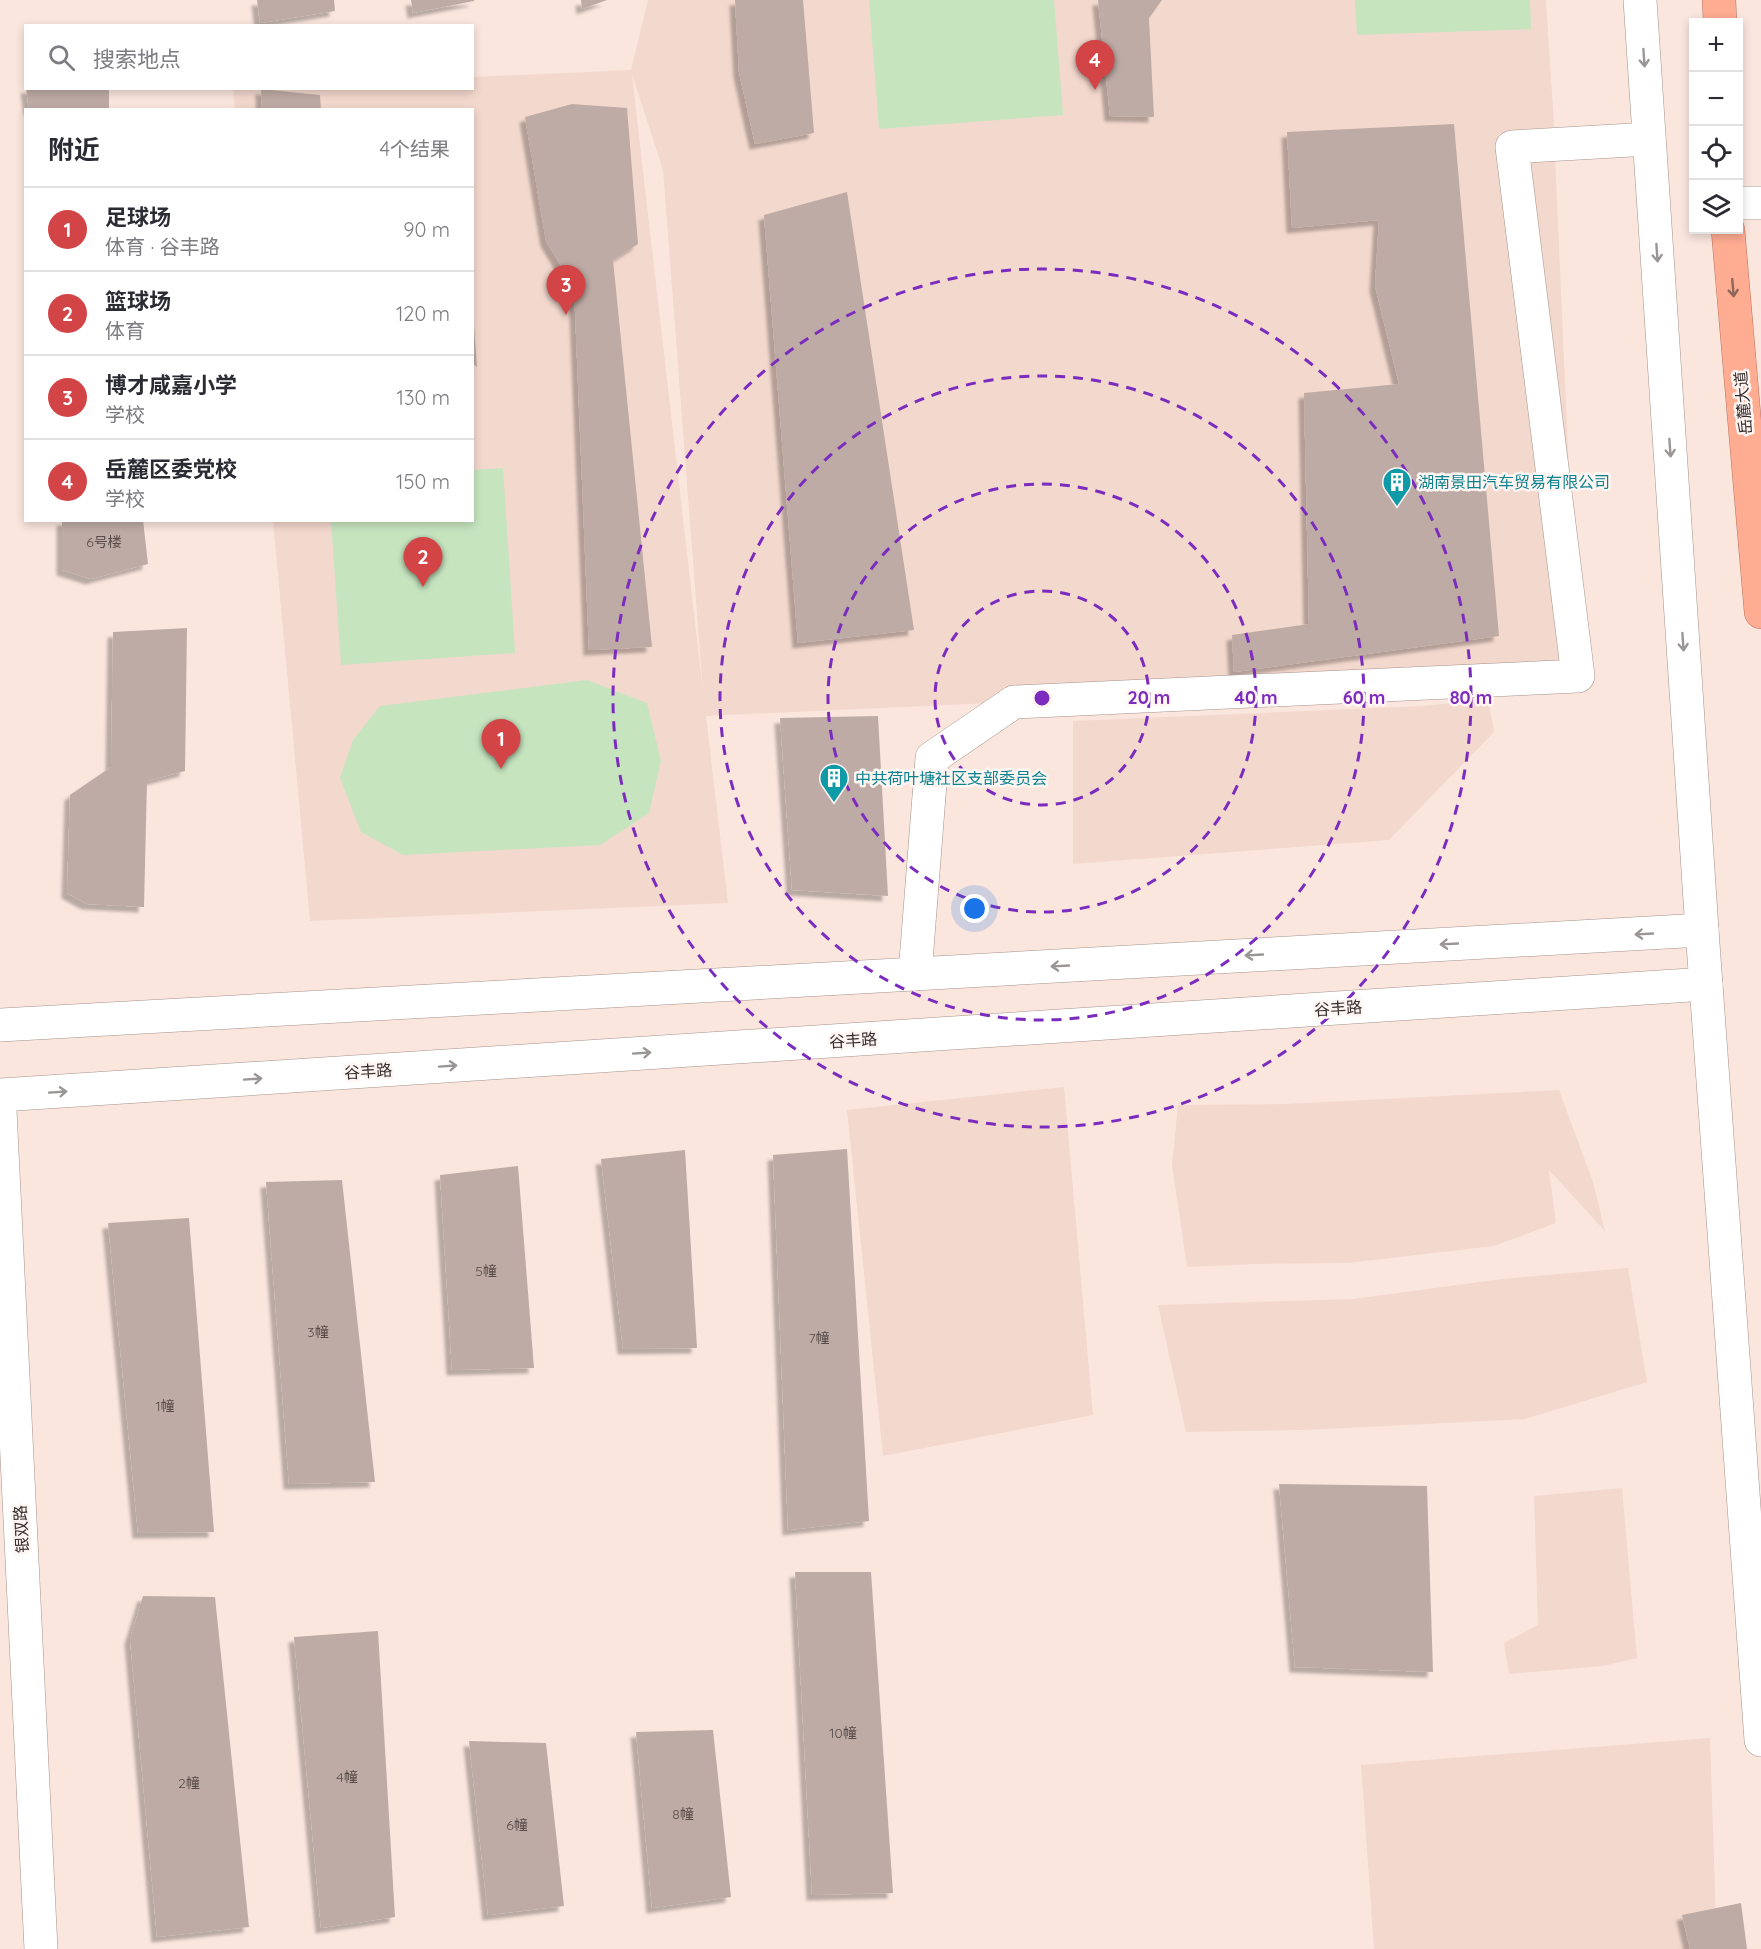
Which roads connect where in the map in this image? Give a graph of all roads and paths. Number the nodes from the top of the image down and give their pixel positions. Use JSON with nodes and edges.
{"nodes":[{"id":1,"x":1640,"y":0,"type":"edge"},
{"id":2,"x":1719,"y":0,"type":"edge"},
{"id":3,"x":1720,"y":18,"type":"edge"},
{"id":4,"x":1649,"y":139,"type":"junction"},
{"id":5,"x":1743,"y":203,"type":"edge"},
{"id":6,"x":1761,"y":203,"type":"edge"},
{"id":7,"x":1728,"y":234,"type":"edge"},
{"id":8,"x":1761,"y":612,"type":"edge"},
{"id":9,"x":1702,"y":930,"type":"junction"},
{"id":10,"x":915,"y":974,"type":"junction"},
{"id":11,"x":1706,"y":984,"type":"junction"},
{"id":12,"x":0,"y":1025,"type":"edge"},
{"id":13,"x":0,"y":1095,"type":"edge"},
{"id":14,"x":0,"y":1110,"type":"edge"},
{"id":15,"x":1761,"y":1740,"type":"edge"},
{"id":16,"x":41,"y":1949,"type":"edge"}],
"edges":[{"from":1,"to":4,"type":"street","one_way":true},
{"from":2,"to":3,"type":"highway"},
{"from":4,"to":9,"type":"street","one_way":true},
{"from":4,"to":10,"type":"street"},
{"from":5,"to":6,"type":"street"},
{"from":7,"to":8,"type":"highway","name":"岳麓大道","one_way":true},
{"from":9,"to":10,"type":"street","one_way":true},
{"from":9,"to":11,"type":"street"},
{"from":10,"to":12,"type":"street"},
{"from":13,"to":11,"type":"street","name":"谷丰路","one_way":true},
{"from":11,"to":15,"type":"street"},
{"from":14,"to":16,"type":"street","name":"银双路"}]}
